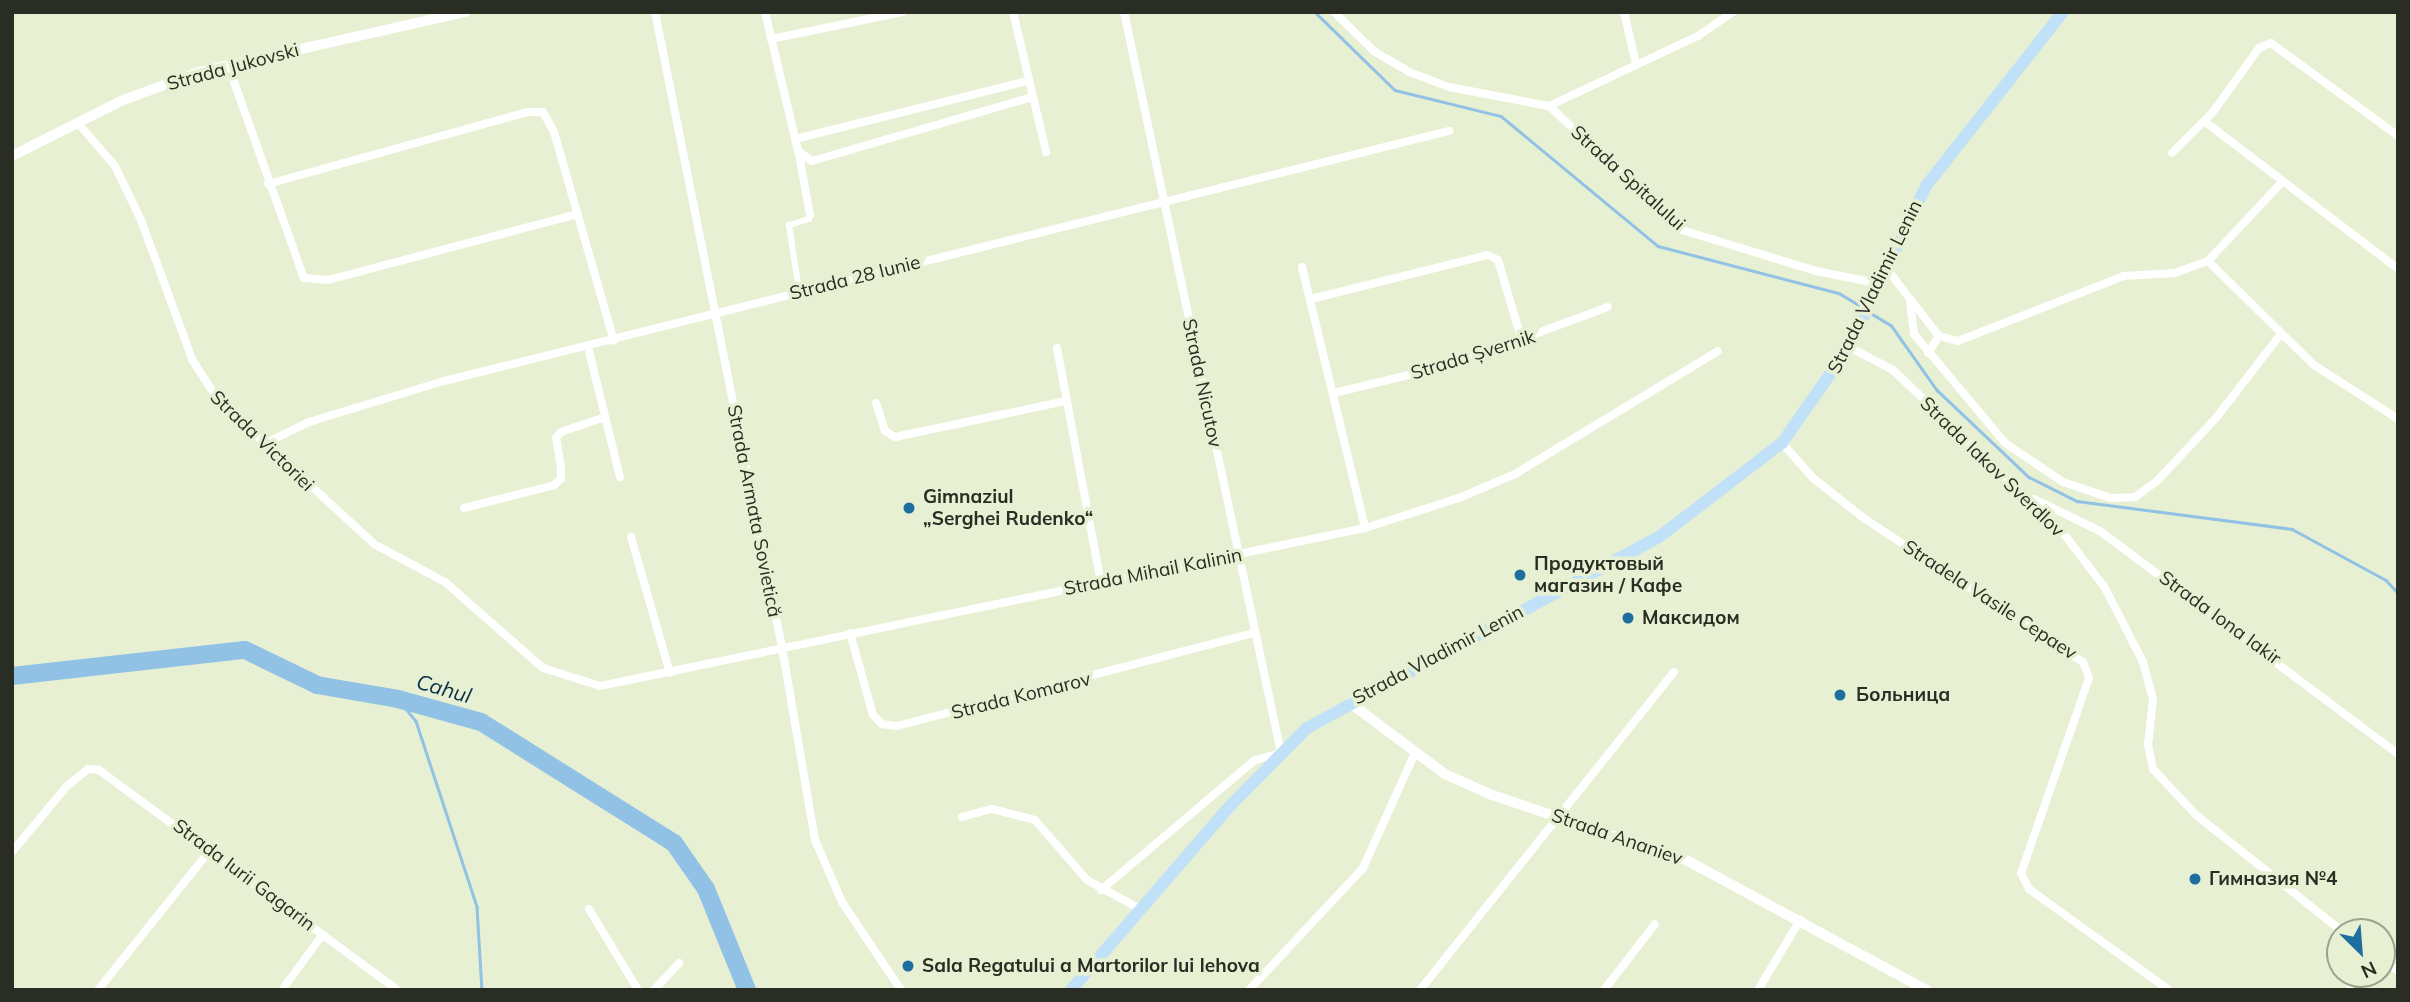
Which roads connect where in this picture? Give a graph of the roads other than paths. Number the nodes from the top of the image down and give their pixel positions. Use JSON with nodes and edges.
{"nodes":[{"id":1,"x":465,"y":12,"type":"edge"},
{"id":2,"x":655,"y":12,"type":"edge"},
{"id":3,"x":765,"y":12,"type":"edge"},
{"id":4,"x":902,"y":12,"type":"edge"},
{"id":5,"x":1013,"y":12,"type":"edge"},
{"id":6,"x":1124,"y":12,"type":"edge"},
{"id":7,"x":1334,"y":12,"type":"edge"},
{"id":8,"x":1624,"y":12,"type":"edge"},
{"id":9,"x":1733,"y":12,"type":"edge"},
{"id":10,"x":2063,"y":12,"type":"edge"},
{"id":11,"x":771,"y":39,"type":"junction"},
{"id":12,"x":1636,"y":64,"type":"junction"},
{"id":13,"x":228,"y":65,"type":"junction"},
{"id":14,"x":1027,"y":81,"type":"junction"},
{"id":15,"x":1032,"y":97,"type":"junction"},
{"id":16,"x":1549,"y":106,"type":"junction"},
{"id":17,"x":77,"y":121,"type":"junction"},
{"id":18,"x":2204,"y":121,"type":"junction"},
{"id":19,"x":1449,"y":131,"type":"dead end"},
{"id":20,"x":2398,"y":136,"type":"edge"},
{"id":21,"x":795,"y":139,"type":"junction"},
{"id":22,"x":798,"y":151,"type":"junction"},
{"id":23,"x":1046,"y":152,"type":"dead end"},
{"id":24,"x":2172,"y":153,"type":"dead end"},
{"id":25,"x":12,"y":156,"type":"edge"},
{"id":26,"x":2282,"y":181,"type":"junction"},
{"id":27,"x":268,"y":184,"type":"junction"},
{"id":28,"x":1164,"y":202,"type":"junction"},
{"id":29,"x":576,"y":214,"type":"junction"},
{"id":30,"x":810,"y":215,"type":"joint"},
{"id":31,"x":2208,"y":261,"type":"junction"},
{"id":32,"x":1884,"y":265,"type":"junction"},
{"id":33,"x":1302,"y":267,"type":"dead end"},
{"id":34,"x":2398,"y":268,"type":"edge"},
{"id":35,"x":798,"y":284,"type":"dead end"},
{"id":36,"x":1875,"y":286,"type":"junction"},
{"id":37,"x":1311,"y":299,"type":"junction"},
{"id":38,"x":1910,"y":301,"type":"junction"},
{"id":39,"x":1608,"y":307,"type":"dead end"},
{"id":40,"x":715,"y":314,"type":"junction"},
{"id":41,"x":2281,"y":334,"type":"junction"},
{"id":42,"x":1939,"y":336,"type":"junction"},
{"id":43,"x":614,"y":341,"type":"junction"},
{"id":44,"x":1522,"y":341,"type":"junction"},
{"id":45,"x":1850,"y":343,"type":"junction"},
{"id":46,"x":588,"y":347,"type":"junction"},
{"id":47,"x":1057,"y":348,"type":"dead end"},
{"id":48,"x":1718,"y":351,"type":"dead end"},
{"id":49,"x":1928,"y":353,"type":"junction"},
{"id":50,"x":1334,"y":393,"type":"junction"},
{"id":51,"x":1066,"y":401,"type":"junction"},
{"id":52,"x":876,"y":403,"type":"dead end"},
{"id":53,"x":605,"y":416,"type":"junction"},
{"id":54,"x":2398,"y":419,"type":"edge"},
{"id":55,"x":266,"y":443,"type":"junction"},
{"id":56,"x":1783,"y":443,"type":"junction"},
{"id":57,"x":620,"y":477,"type":"dead end"},
{"id":58,"x":2031,"y":498,"type":"junction"},
{"id":59,"x":464,"y":508,"type":"dead end"},
{"id":60,"x":1364,"y":528,"type":"junction"},
{"id":61,"x":631,"y":537,"type":"dead end"},
{"id":62,"x":1237,"y":555,"type":"junction"},
{"id":63,"x":1101,"y":582,"type":"junction"},
{"id":64,"x":850,"y":633,"type":"junction"},
{"id":65,"x":1255,"y":633,"type":"junction"},
{"id":66,"x":782,"y":647,"type":"junction"},
{"id":67,"x":1674,"y":672,"type":"dead end"},
{"id":68,"x":553,"y":673,"type":"joint"},
{"id":69,"x":670,"y":673,"type":"junction"},
{"id":70,"x":1350,"y":703,"type":"junction"},
{"id":71,"x":1280,"y":753,"type":"junction"},
{"id":72,"x":2398,"y":754,"type":"edge"},
{"id":73,"x":1415,"y":755,"type":"junction"},
{"id":74,"x":1559,"y":815,"type":"junction"},
{"id":75,"x":962,"y":817,"type":"dead end"},
{"id":76,"x":211,"y":849,"type":"junction"},
{"id":77,"x":12,"y":852,"type":"edge"},
{"id":78,"x":1101,"y":890,"type":"junction"},
{"id":79,"x":589,"y":909,"type":"dead end"},
{"id":80,"x":1140,"y":909,"type":"junction"},
{"id":81,"x":2326,"y":919,"type":"edge"},
{"id":82,"x":1800,"y":920,"type":"junction"},
{"id":83,"x":1655,"y":924,"type":"dead end"},
{"id":84,"x":323,"y":934,"type":"junction"},
{"id":85,"x":680,"y":963,"type":"dead end"},
{"id":86,"x":98,"y":990,"type":"edge"},
{"id":87,"x":282,"y":990,"type":"edge"},
{"id":88,"x":397,"y":990,"type":"edge"},
{"id":89,"x":638,"y":990,"type":"edge"},
{"id":90,"x":654,"y":990,"type":"edge"},
{"id":91,"x":901,"y":990,"type":"edge"},
{"id":92,"x":1071,"y":990,"type":"edge"},
{"id":93,"x":1249,"y":990,"type":"edge"},
{"id":94,"x":1420,"y":990,"type":"edge"},
{"id":95,"x":1604,"y":990,"type":"edge"},
{"id":96,"x":1758,"y":990,"type":"edge"},
{"id":97,"x":1926,"y":990,"type":"edge"},
{"id":98,"x":2169,"y":990,"type":"edge"}],
"edges":[{"from":1,"to":13,"type":"main road","name":"Strada Jukovski"},
{"from":2,"to":40,"type":"street","name":"Strada Armata Sovietică"},
{"from":3,"to":11,"type":"street"},
{"from":4,"to":11,"type":"street"},
{"from":5,"to":14,"type":"street"},
{"from":6,"to":28,"type":"street","name":"Strada Nicutov"},
{"from":7,"to":16,"type":"street"},
{"from":8,"to":12,"type":"street"},
{"from":9,"to":12,"type":"street"},
{"from":10,"to":32,"type":"main road","name":"Strada Vladimir Lenin"},
{"from":11,"to":21,"type":"street"},
{"from":12,"to":16,"type":"street"},
{"from":13,"to":17,"type":"main road","name":"Strada Jukovski"},
{"from":13,"to":27,"type":"street"},
{"from":14,"to":15,"type":"street"},
{"from":14,"to":21,"type":"street"},
{"from":15,"to":22,"type":"street"},
{"from":15,"to":23,"type":"street"},
{"from":16,"to":36,"type":"street","name":"Strada Spitalului"},
{"from":17,"to":25,"type":"main road","name":"Strada Jukovski"},
{"from":17,"to":55,"type":"street","name":"Strada Victoriei"},
{"from":18,"to":20,"type":"street"},
{"from":18,"to":24,"type":"street"},
{"from":18,"to":26,"type":"street"},
{"from":19,"to":28,"type":"street","name":"Strada 28 Iunie"},
{"from":21,"to":22,"type":"street"},
{"from":22,"to":30,"type":"street"},
{"from":26,"to":31,"type":"street"},
{"from":26,"to":34,"type":"street"},
{"from":27,"to":29,"type":"street"},
{"from":27,"to":29,"type":"street"},
{"from":28,"to":40,"type":"street","name":"Strada 28 Iunie"},
{"from":28,"to":62,"type":"street","name":"Strada Nicutov"},
{"from":29,"to":43,"type":"street"},
{"from":30,"to":35,"type":"street"},
{"from":31,"to":41,"type":"street"},
{"from":31,"to":42,"type":"street"},
{"from":32,"to":36,"type":"main road","name":"Strada Vladimir Lenin"},
{"from":32,"to":38,"type":"street"},
{"from":33,"to":37,"type":"street"},
{"from":36,"to":45,"type":"main road","name":"Strada Vladimir Lenin"},
{"from":37,"to":44,"type":"street"},
{"from":37,"to":50,"type":"street"},
{"from":38,"to":42,"type":"street"},
{"from":38,"to":49,"type":"street"},
{"from":39,"to":44,"type":"street","name":"Strada Șvernik"},
{"from":40,"to":43,"type":"street","name":"Strada 28 Iunie"},
{"from":40,"to":66,"type":"street","name":"Strada Armata Sovietică"},
{"from":41,"to":49,"type":"street"},
{"from":41,"to":54,"type":"street"},
{"from":42,"to":49,"type":"street"},
{"from":43,"to":46,"type":"street","name":"Strada 28 Iunie"},
{"from":44,"to":50,"type":"street","name":"Strada Șvernik"},
{"from":45,"to":56,"type":"main road","name":"Strada Vladimir Lenin"},
{"from":45,"to":58,"type":"street","name":"Strada Iakov Sverdlov"},
{"from":46,"to":53,"type":"street"},
{"from":46,"to":55,"type":"street","name":"Strada 28 Iunie"},
{"from":47,"to":51,"type":"street"},
{"from":48,"to":60,"type":"street","name":"Strada Mihail Kalinin"},
{"from":50,"to":60,"type":"street"},
{"from":51,"to":52,"type":"street"},
{"from":51,"to":63,"type":"street"},
{"from":53,"to":57,"type":"street"},
{"from":53,"to":59,"type":"street"},
{"from":55,"to":68,"type":"street","name":"Strada Victoriei"},
{"from":56,"to":70,"type":"main road","name":"Strada Vladimir Lenin"},
{"from":56,"to":98,"type":"street","name":"Stradela Vasile Cepaev"},
{"from":58,"to":72,"type":"street","name":"Strada Iona Iakir"},
{"from":58,"to":81,"type":"street","name":"Strada Iakov Sverdlov"},
{"from":60,"to":62,"type":"street","name":"Strada Mihail Kalinin"},
{"from":61,"to":69,"type":"street"},
{"from":62,"to":63,"type":"street","name":"Strada Mihail Kalinin"},
{"from":62,"to":65,"type":"street","name":"Strada Nicutov"},
{"from":63,"to":64,"type":"street","name":"Strada Mihail Kalinin"},
{"from":64,"to":65,"type":"street","name":"Strada Komarov"},
{"from":64,"to":66,"type":"street","name":"Strada Mihail Kalinin"},
{"from":65,"to":71,"type":"street","name":"Strada Nicutov"},
{"from":66,"to":69,"type":"street","name":"Strada Mihail Kalinin"},
{"from":66,"to":91,"type":"street","name":"Strada Armata Sovietică"},
{"from":67,"to":74,"type":"street"},
{"from":68,"to":69,"type":"street","name":"Strada Mihail Kalinin"},
{"from":70,"to":71,"type":"main road","name":"Strada Vladimir Lenin"},
{"from":70,"to":73,"type":"street","name":"Strada Ananiev"},
{"from":71,"to":78,"type":"street"},
{"from":71,"to":80,"type":"main road","name":"Strada Vladimir Lenin"},
{"from":73,"to":74,"type":"street","name":"Strada Ananiev"},
{"from":73,"to":93,"type":"street"},
{"from":74,"to":82,"type":"street","name":"Strada Ananiev"},
{"from":74,"to":94,"type":"street"},
{"from":75,"to":78,"type":"street"},
{"from":76,"to":77,"type":"street","name":"Strada Iurii Gagarin"},
{"from":76,"to":84,"type":"street","name":"Strada Iurii Gagarin"},
{"from":76,"to":86,"type":"street"},
{"from":78,"to":80,"type":"street"},
{"from":79,"to":89,"type":"street"},
{"from":80,"to":92,"type":"main road","name":"Strada Vladimir Lenin"},
{"from":82,"to":96,"type":"street"},
{"from":82,"to":97,"type":"street","name":"Strada Ananiev"},
{"from":83,"to":95,"type":"street"},
{"from":84,"to":87,"type":"street"},
{"from":84,"to":88,"type":"street","name":"Strada Iurii Gagarin"},
{"from":85,"to":90,"type":"street"}]}
